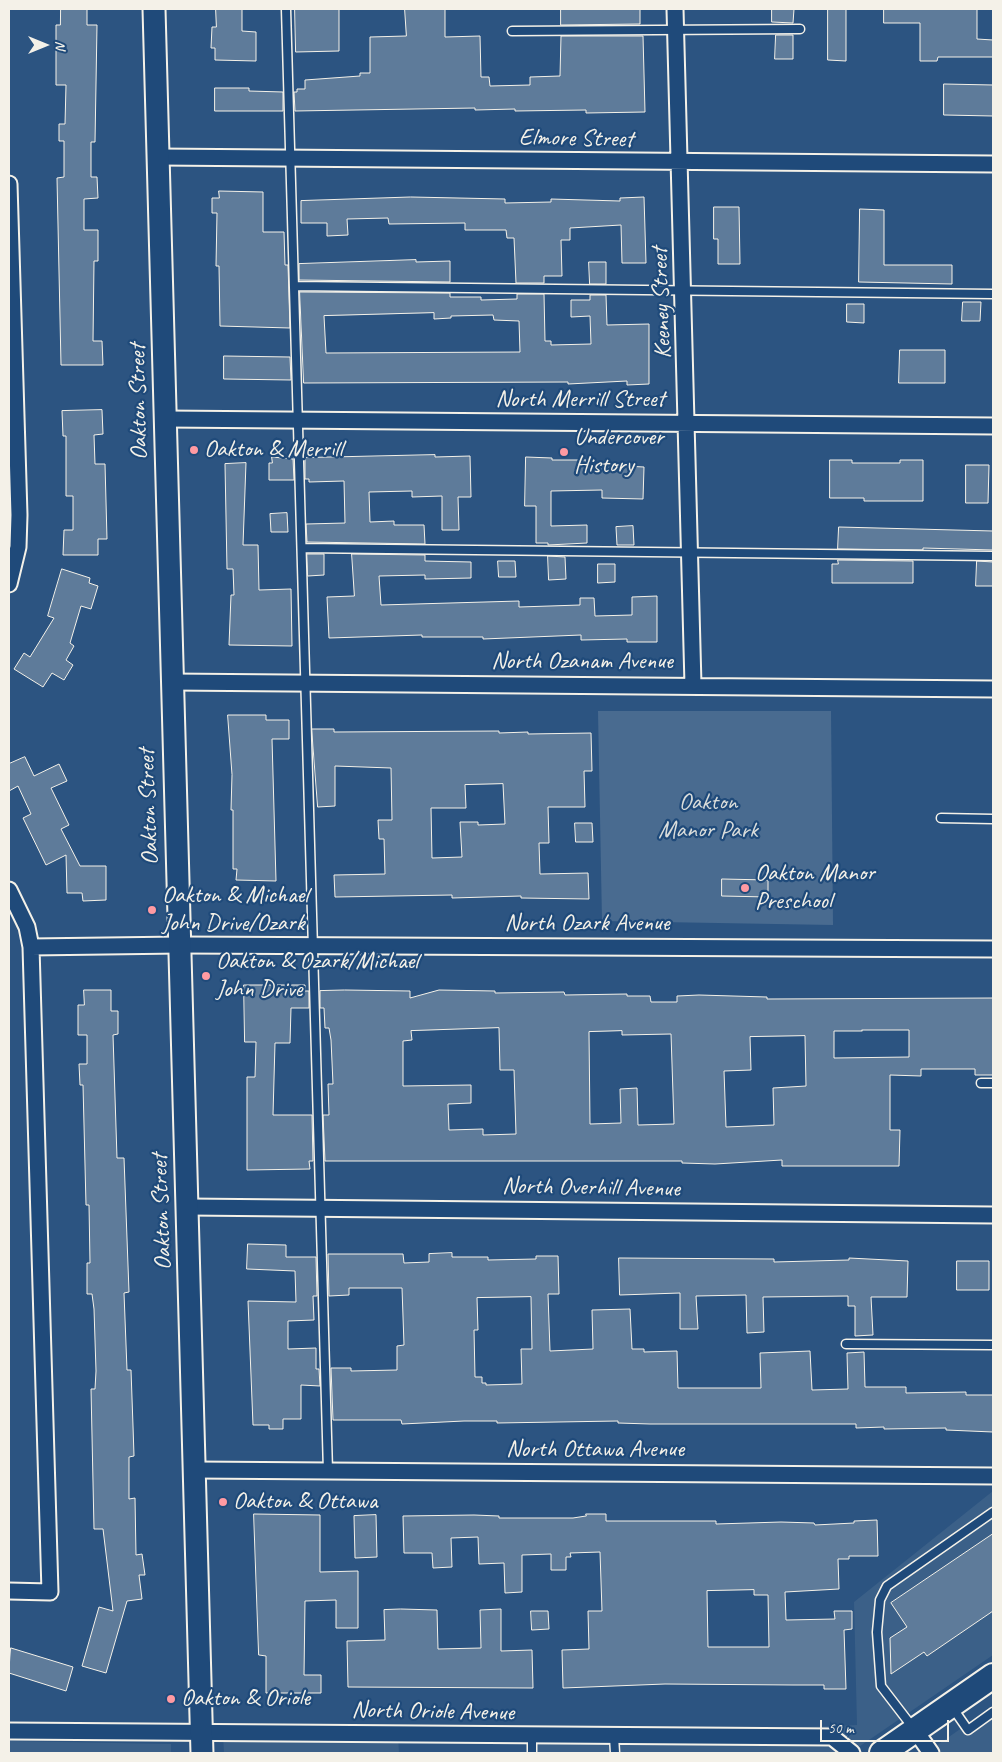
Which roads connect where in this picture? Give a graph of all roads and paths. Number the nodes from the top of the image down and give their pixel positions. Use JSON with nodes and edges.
{"nodes":[{"id":1,"x":154,"y":9,"type":"edge"},
{"id":2,"x":286,"y":9,"type":"edge"},
{"id":3,"x":675,"y":9,"type":"edge"},
{"id":4,"x":800,"y":29,"type":"dead end"},
{"id":5,"x":512,"y":30,"type":"dead end"},
{"id":6,"x":676,"y":30,"type":"junction"},
{"id":7,"x":159,"y":156,"type":"junction"},
{"id":8,"x":290,"y":158,"type":"junction"},
{"id":9,"x":680,"y":162,"type":"junction"},
{"id":10,"x":993,"y":164,"type":"edge"},
{"id":11,"x":9,"y":184,"type":"edge"},
{"id":12,"x":294,"y":286,"type":"junction"},
{"id":13,"x":684,"y":291,"type":"junction"},
{"id":14,"x":993,"y":294,"type":"edge"},
{"id":15,"x":12,"y":369,"type":"edge"},
{"id":16,"x":166,"y":419,"type":"junction"},
{"id":17,"x":298,"y":420,"type":"junction"},
{"id":18,"x":688,"y":423,"type":"junction"},
{"id":19,"x":993,"y":426,"type":"edge"},
{"id":20,"x":12,"y":429,"type":"edge"},
{"id":21,"x":302,"y":548,"type":"junction"},
{"id":22,"x":690,"y":552,"type":"junction"},
{"id":23,"x":993,"y":556,"type":"edge"},
{"id":24,"x":9,"y":584,"type":"edge"},
{"id":25,"x":171,"y":682,"type":"junction"},
{"id":26,"x":305,"y":683,"type":"junction"},
{"id":27,"x":694,"y":685,"type":"junction"},
{"id":28,"x":993,"y":689,"type":"edge"},
{"id":29,"x":942,"y":818,"type":"dead end"},
{"id":30,"x":993,"y":819,"type":"edge"},
{"id":31,"x":9,"y":890,"type":"edge"},
{"id":32,"x":180,"y":945,"type":"junction"},
{"id":33,"x":313,"y":945,"type":"junction"},
{"id":34,"x":31,"y":947,"type":"junction"},
{"id":35,"x":993,"y":950,"type":"edge"},
{"id":36,"x":981,"y":1083,"type":"dead end"},
{"id":37,"x":993,"y":1083,"type":"edge"},
{"id":38,"x":189,"y":1206,"type":"junction"},
{"id":39,"x":320,"y":1208,"type":"junction"},
{"id":40,"x":993,"y":1215,"type":"edge"},
{"id":41,"x":846,"y":1344,"type":"dead end"},
{"id":42,"x":993,"y":1345,"type":"edge"},
{"id":43,"x":196,"y":1470,"type":"junction"},
{"id":44,"x":328,"y":1471,"type":"junction"},
{"id":45,"x":993,"y":1476,"type":"edge"},
{"id":46,"x":993,"y":1512,"type":"edge"},
{"id":47,"x":9,"y":1591,"type":"edge"},
{"id":48,"x":993,"y":1676,"type":"edge"},
{"id":49,"x":951,"y":1706,"type":"junction"},
{"id":50,"x":993,"y":1712,"type":"edge"},
{"id":51,"x":915,"y":1730,"type":"junction"},
{"id":52,"x":9,"y":1731,"type":"edge"},
{"id":53,"x":202,"y":1732,"type":"junction"},
{"id":54,"x":532,"y":1736,"type":"junction"},
{"id":55,"x":614,"y":1736,"type":"junction"},
{"id":56,"x":202,"y":1753,"type":"edge"},
{"id":57,"x":532,"y":1753,"type":"edge"},
{"id":58,"x":615,"y":1753,"type":"edge"},
{"id":59,"x":852,"y":1753,"type":"edge"},
{"id":60,"x":882,"y":1753,"type":"edge"},
{"id":61,"x":931,"y":1753,"type":"edge"}],
"edges":[{"from":1,"to":7,"type":"main road","name":"Oakton Street"},
{"from":2,"to":8,"type":"lane"},
{"from":3,"to":6,"type":"street","name":"Keeney Street"},
{"from":4,"to":6,"type":"lane"},
{"from":5,"to":6,"type":"lane"},
{"from":6,"to":9,"type":"street","name":"Keeney Street"},
{"from":7,"to":8,"type":"street","name":"Elmore Street"},
{"from":7,"to":16,"type":"main road","name":"Oakton Street"},
{"from":8,"to":9,"type":"street","name":"Elmore Street"},
{"from":8,"to":12,"type":"lane"},
{"from":9,"to":10,"type":"street","name":"Elmore Street"},
{"from":9,"to":13,"type":"street","name":"Keeney Street"},
{"from":11,"to":15,"type":"street"},
{"from":12,"to":13,"type":"lane"},
{"from":12,"to":17,"type":"lane"},
{"from":13,"to":14,"type":"lane"},
{"from":13,"to":18,"type":"street","name":"Keeney Street"},
{"from":15,"to":20,"type":"street"},
{"from":16,"to":17,"type":"street","name":"North Merrill Street"},
{"from":16,"to":25,"type":"main road","name":"Oakton Street"},
{"from":17,"to":18,"type":"street","name":"North Merrill Street"},
{"from":17,"to":21,"type":"lane"},
{"from":18,"to":19,"type":"street","name":"North Merrill Street"},
{"from":18,"to":22,"type":"street","name":"Keeney Street"},
{"from":20,"to":24,"type":"street"},
{"from":21,"to":22,"type":"lane"},
{"from":21,"to":26,"type":"lane"},
{"from":22,"to":23,"type":"lane"},
{"from":22,"to":27,"type":"street","name":"Keeney Street"},
{"from":25,"to":26,"type":"street","name":"North Ozanam Avenue"},
{"from":25,"to":32,"type":"main road","name":"Oakton Street"},
{"from":26,"to":27,"type":"street","name":"North Ozanam Avenue"},
{"from":26,"to":33,"type":"lane"},
{"from":27,"to":28,"type":"street","name":"North Ozanam Avenue"},
{"from":29,"to":30,"type":"lane"},
{"from":31,"to":34,"type":"street"},
{"from":32,"to":33,"type":"street","name":"North Ozark Avenue"},
{"from":32,"to":34,"type":"street","name":"North Ozark Avenue"},
{"from":32,"to":38,"type":"main road","name":"Oakton Street"},
{"from":33,"to":35,"type":"street","name":"North Ozark Avenue"},
{"from":33,"to":39,"type":"lane"},
{"from":34,"to":47,"type":"street"},
{"from":36,"to":37,"type":"lane"},
{"from":38,"to":39,"type":"street","name":"North Overhill Avenue"},
{"from":38,"to":43,"type":"main road","name":"Oakton Street"},
{"from":39,"to":40,"type":"street","name":"North Overhill Avenue"},
{"from":39,"to":44,"type":"lane"},
{"from":41,"to":42,"type":"lane"},
{"from":43,"to":44,"type":"street","name":"North Ottawa Avenue"},
{"from":43,"to":53,"type":"main road","name":"Oakton Street"},
{"from":44,"to":45,"type":"street","name":"North Ottawa Avenue"},
{"from":46,"to":51,"type":"lane"},
{"from":48,"to":49,"type":"main road"},
{"from":49,"to":50,"type":"lane"},
{"from":49,"to":51,"type":"main road"},
{"from":51,"to":60,"type":"main road"},
{"from":51,"to":61,"type":"street"},
{"from":52,"to":53,"type":"street","name":"North Oriole Avenue"},
{"from":53,"to":54,"type":"street","name":"North Oriole Avenue"},
{"from":53,"to":56,"type":"main road","name":"Oakton Street"},
{"from":54,"to":55,"type":"street","name":"North Oriole Avenue"},
{"from":54,"to":57,"type":"lane"},
{"from":55,"to":58,"type":"lane"},
{"from":55,"to":59,"type":"street","name":"North Oriole Avenue"}]}
